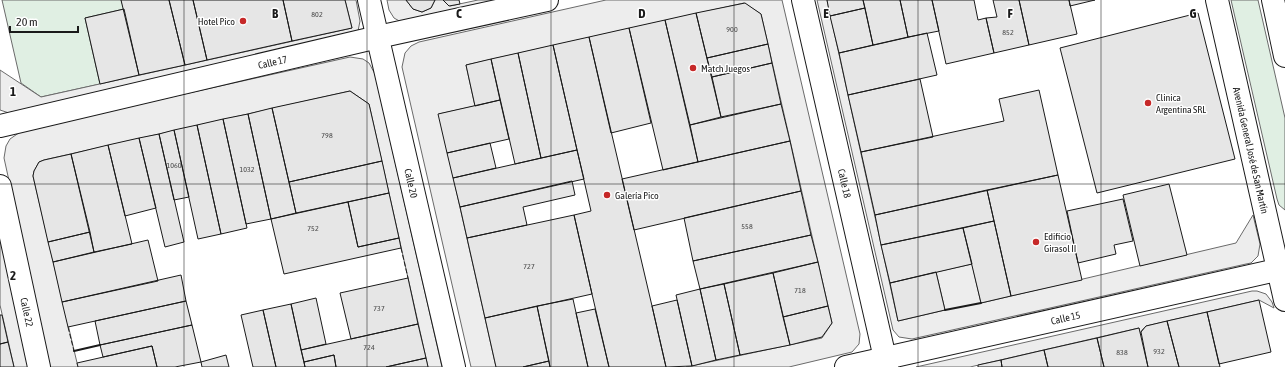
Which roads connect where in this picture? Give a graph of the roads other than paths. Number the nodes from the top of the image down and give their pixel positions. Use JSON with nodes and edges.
{"nodes":[{"id":1,"x":369,"y":0,"type":"edge"},
{"id":2,"x":546,"y":0,"type":"edge"},
{"id":3,"x":803,"y":0,"type":"edge"},
{"id":4,"x":1217,"y":0,"type":"edge"},
{"id":5,"x":1272,"y":0,"type":"edge"},
{"id":6,"x":378,"y":37,"type":"junction"},
{"id":7,"x":1285,"y":56,"type":"edge"},
{"id":8,"x":0,"y":126,"type":"edge"},
{"id":9,"x":0,"y":186,"type":"edge"},
{"id":10,"x":1282,"y":269,"type":"edge"},
{"id":11,"x":1285,"y":300,"type":"edge"},
{"id":12,"x":886,"y":363,"type":"edge"},
{"id":13,"x":39,"y":367,"type":"edge"},
{"id":14,"x":454,"y":367,"type":"edge"},
{"id":15,"x":846,"y":367,"type":"edge"}],
"edges":[{"from":1,"to":6,"type":"street","name":"Calle 20"},
{"from":2,"to":6,"type":"street","name":"Calle 17"},
{"from":3,"to":12,"type":"street","name":"Calle 18"},
{"from":4,"to":10,"type":"street","name":"Avenida General José de San Martín"},
{"from":5,"to":7,"type":"street"},
{"from":6,"to":8,"type":"street","name":"Calle 17"},
{"from":6,"to":14,"type":"street","name":"Calle 20"},
{"from":9,"to":13,"type":"street","name":"Calle 22"},
{"from":10,"to":11,"type":"street","name":"Avenida General José de San Martín"},
{"from":10,"to":12,"type":"street","name":"Calle 15"},
{"from":12,"to":15,"type":"street","name":"Calle 15"}]}
